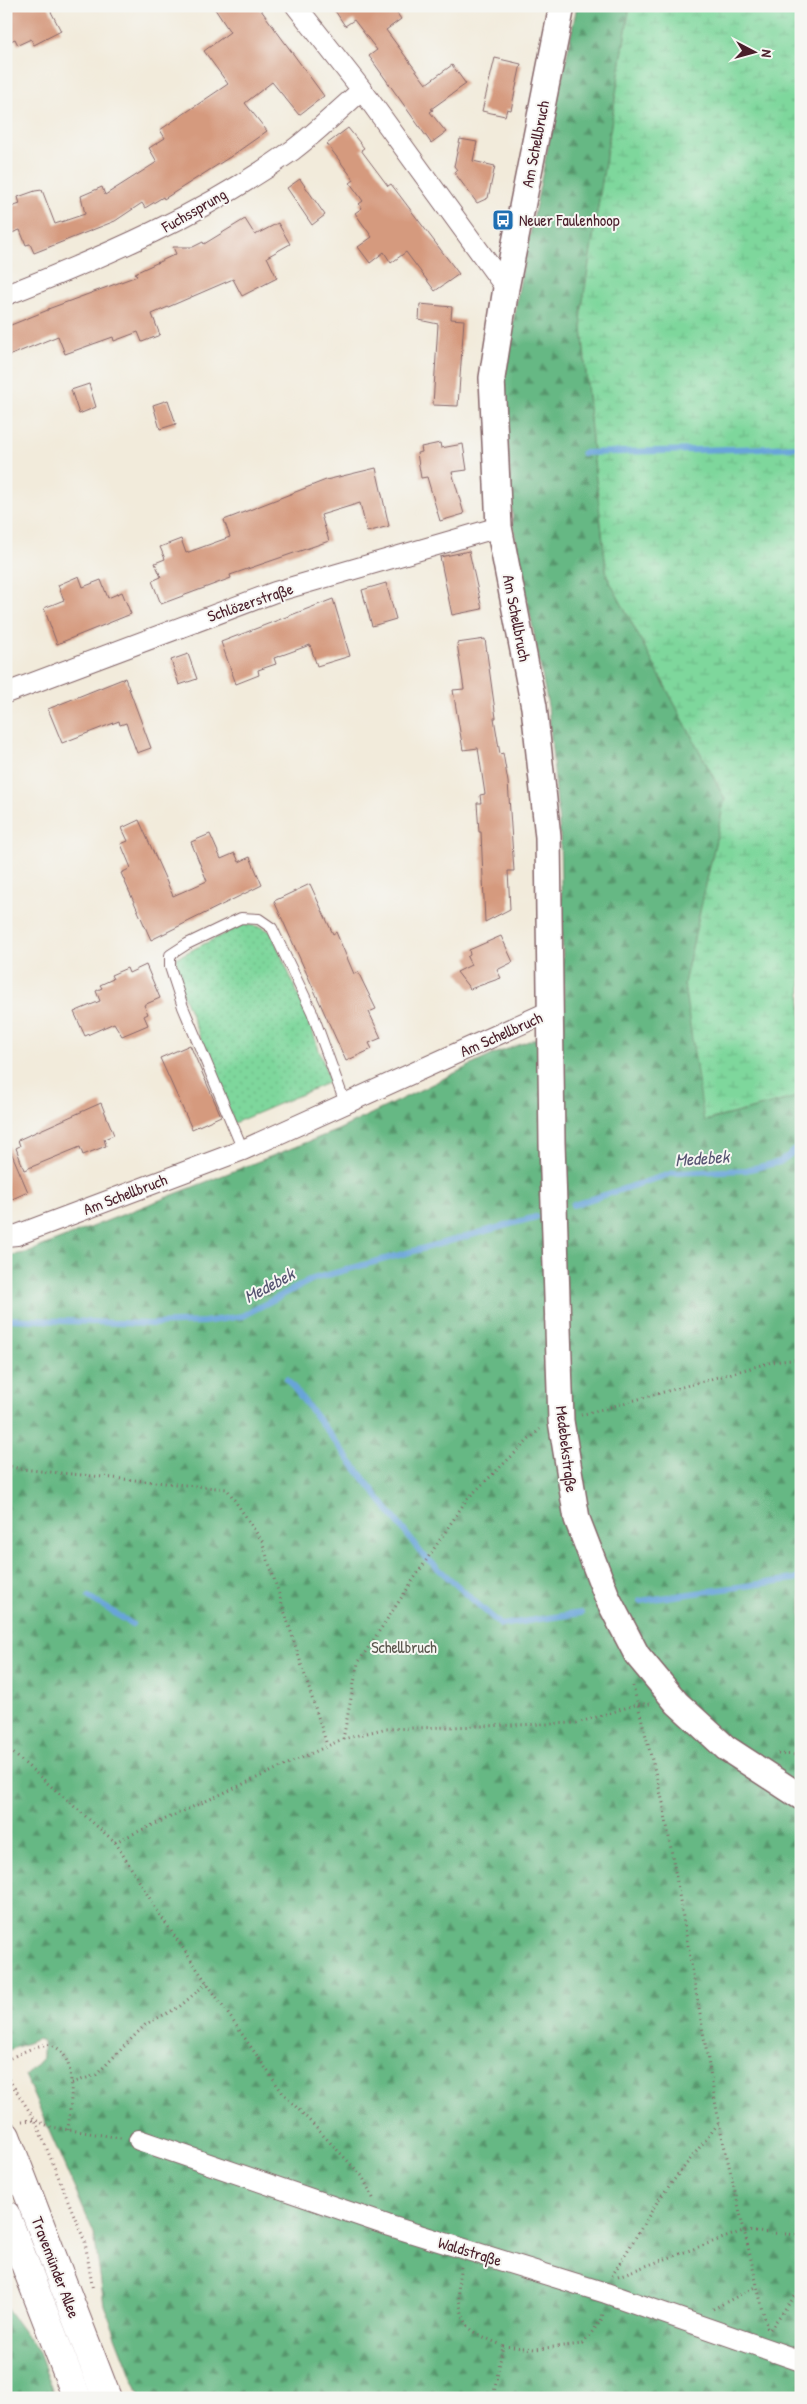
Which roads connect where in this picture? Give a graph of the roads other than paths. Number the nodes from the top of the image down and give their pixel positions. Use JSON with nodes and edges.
{"nodes":[{"id":1,"x":296,"y":6,"type":"edge"},
{"id":2,"x":562,"y":6,"type":"edge"},
{"id":3,"x":362,"y":90,"type":"junction"},
{"id":4,"x":506,"y":288,"type":"junction"},
{"id":5,"x":6,"y":295,"type":"edge"},
{"id":6,"x":499,"y":527,"type":"junction"},
{"id":7,"x":6,"y":693,"type":"edge"},
{"id":8,"x":550,"y":1011,"type":"junction"},
{"id":9,"x":345,"y":1103,"type":"junction"},
{"id":10,"x":243,"y":1150,"type":"junction"},
{"id":11,"x":6,"y":1236,"type":"edge"},
{"id":12,"x":801,"y":1797,"type":"edge"},
{"id":13,"x":14,"y":2129,"type":"edge"},
{"id":14,"x":139,"y":2140,"type":"road end"},
{"id":15,"x":6,"y":2215,"type":"edge"},
{"id":16,"x":801,"y":2361,"type":"edge"},
{"id":17,"x":77,"y":2398,"type":"edge"},
{"id":18,"x":107,"y":2398,"type":"edge"}],
"edges":[{"from":1,"to":3,"type":"street"},
{"from":2,"to":4,"type":"street","name":"Am Schellbruch"},
{"from":3,"to":4,"type":"street"},
{"from":3,"to":5,"type":"street","name":"Fuchssprung"},
{"from":4,"to":6,"type":"street","name":"Am Schellbruch"},
{"from":6,"to":7,"type":"street","name":"Schlözerstraße"},
{"from":6,"to":8,"type":"street","name":"Am Schellbruch"},
{"from":8,"to":9,"type":"street","name":"Am Schellbruch"},
{"from":8,"to":12,"type":"street","name":"Medebekstraße"},
{"from":9,"to":10,"type":"street","name":"Am Schellbruch"},
{"from":9,"to":10,"type":"lane"},
{"from":10,"to":11,"type":"street","name":"Am Schellbruch"},
{"from":13,"to":18,"type":"highway","name":"Travemünder Allee"},
{"from":14,"to":16,"type":"street","name":"Waldstraße"},
{"from":15,"to":17,"type":"highway","name":"Travemünder Allee"}]}
